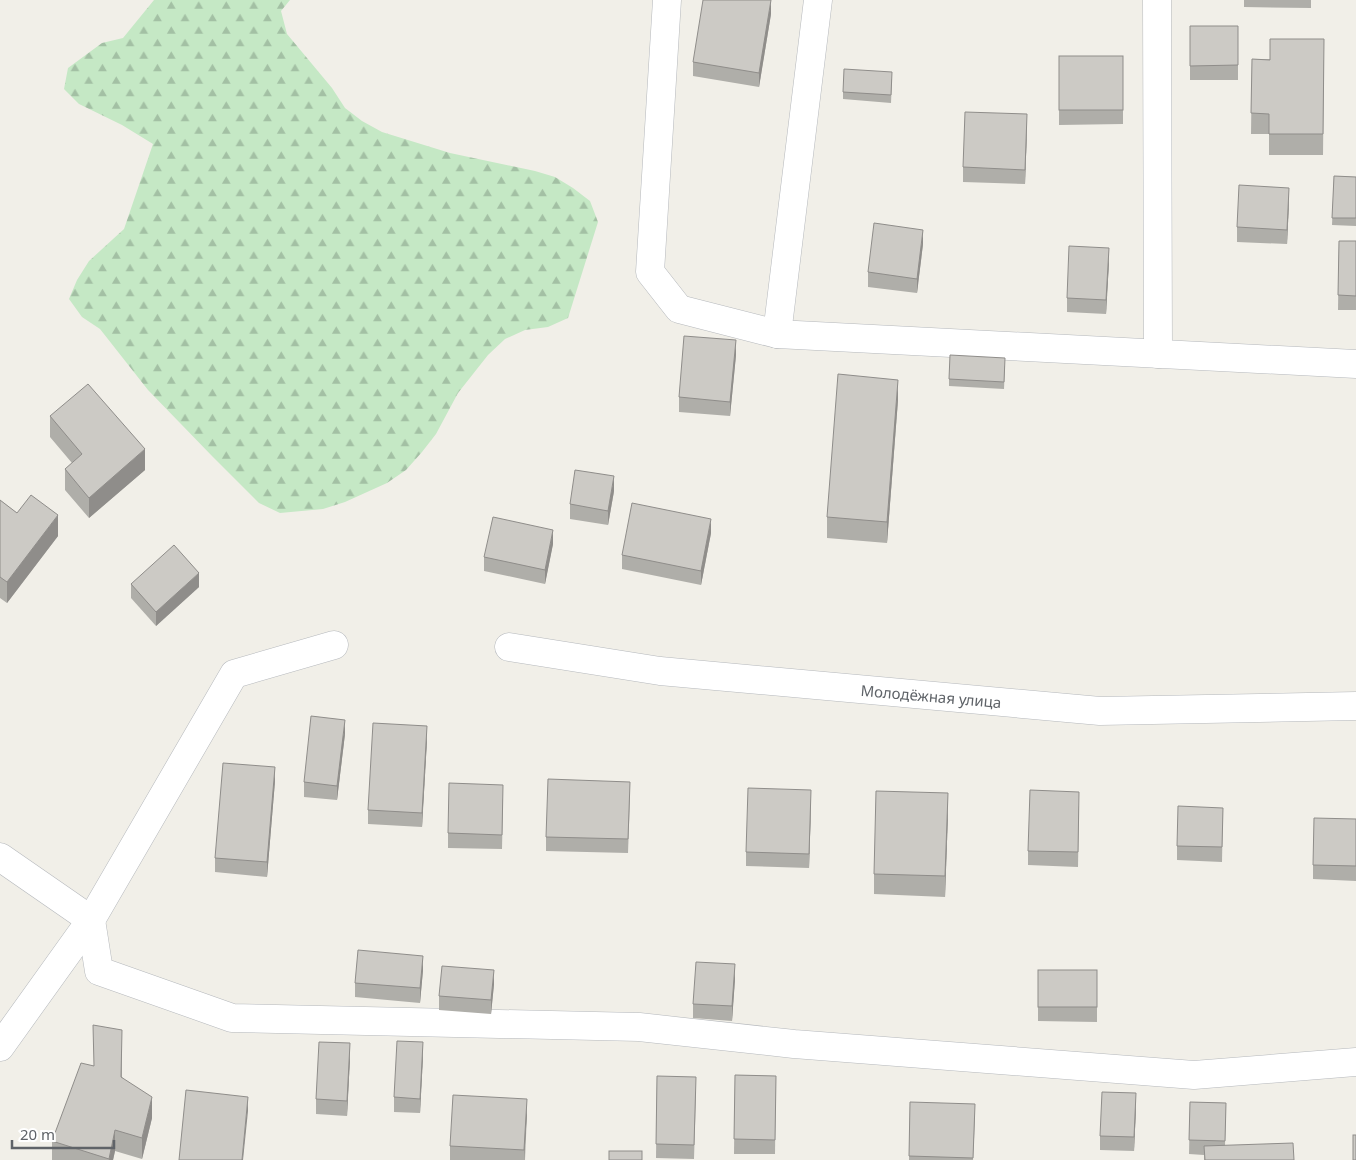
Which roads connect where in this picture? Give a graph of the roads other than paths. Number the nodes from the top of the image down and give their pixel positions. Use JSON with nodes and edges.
{"nodes":[{"id":1,"x":668,"y":0,"type":"edge"},
{"id":2,"x":818,"y":0,"type":"edge"},
{"id":3,"x":1156,"y":0,"type":"edge"},
{"id":4,"x":777,"y":334,"type":"junction"},
{"id":5,"x":1158,"y":354,"type":"junction"},
{"id":6,"x":1356,"y":364,"type":"edge"},
{"id":7,"x":334,"y":645,"type":"dead end"},
{"id":8,"x":509,"y":647,"type":"dead end"},
{"id":9,"x":1356,"y":706,"type":"edge"},
{"id":10,"x":0,"y":857,"type":"edge"},
{"id":11,"x":91,"y":920,"type":"junction"},
{"id":12,"x":0,"y":1047,"type":"edge"},
{"id":13,"x":1356,"y":1062,"type":"edge"}],
"edges":[{"from":1,"to":4,"type":"street"},
{"from":2,"to":4,"type":"street"},
{"from":3,"to":5,"type":"street"},
{"from":4,"to":5,"type":"street"},
{"from":5,"to":6,"type":"street"},
{"from":7,"to":11,"type":"street"},
{"from":8,"to":9,"type":"street","name":"Молодёжная улица"},
{"from":10,"to":11,"type":"street"},
{"from":11,"to":12,"type":"street"},
{"from":11,"to":13,"type":"street"}]}
